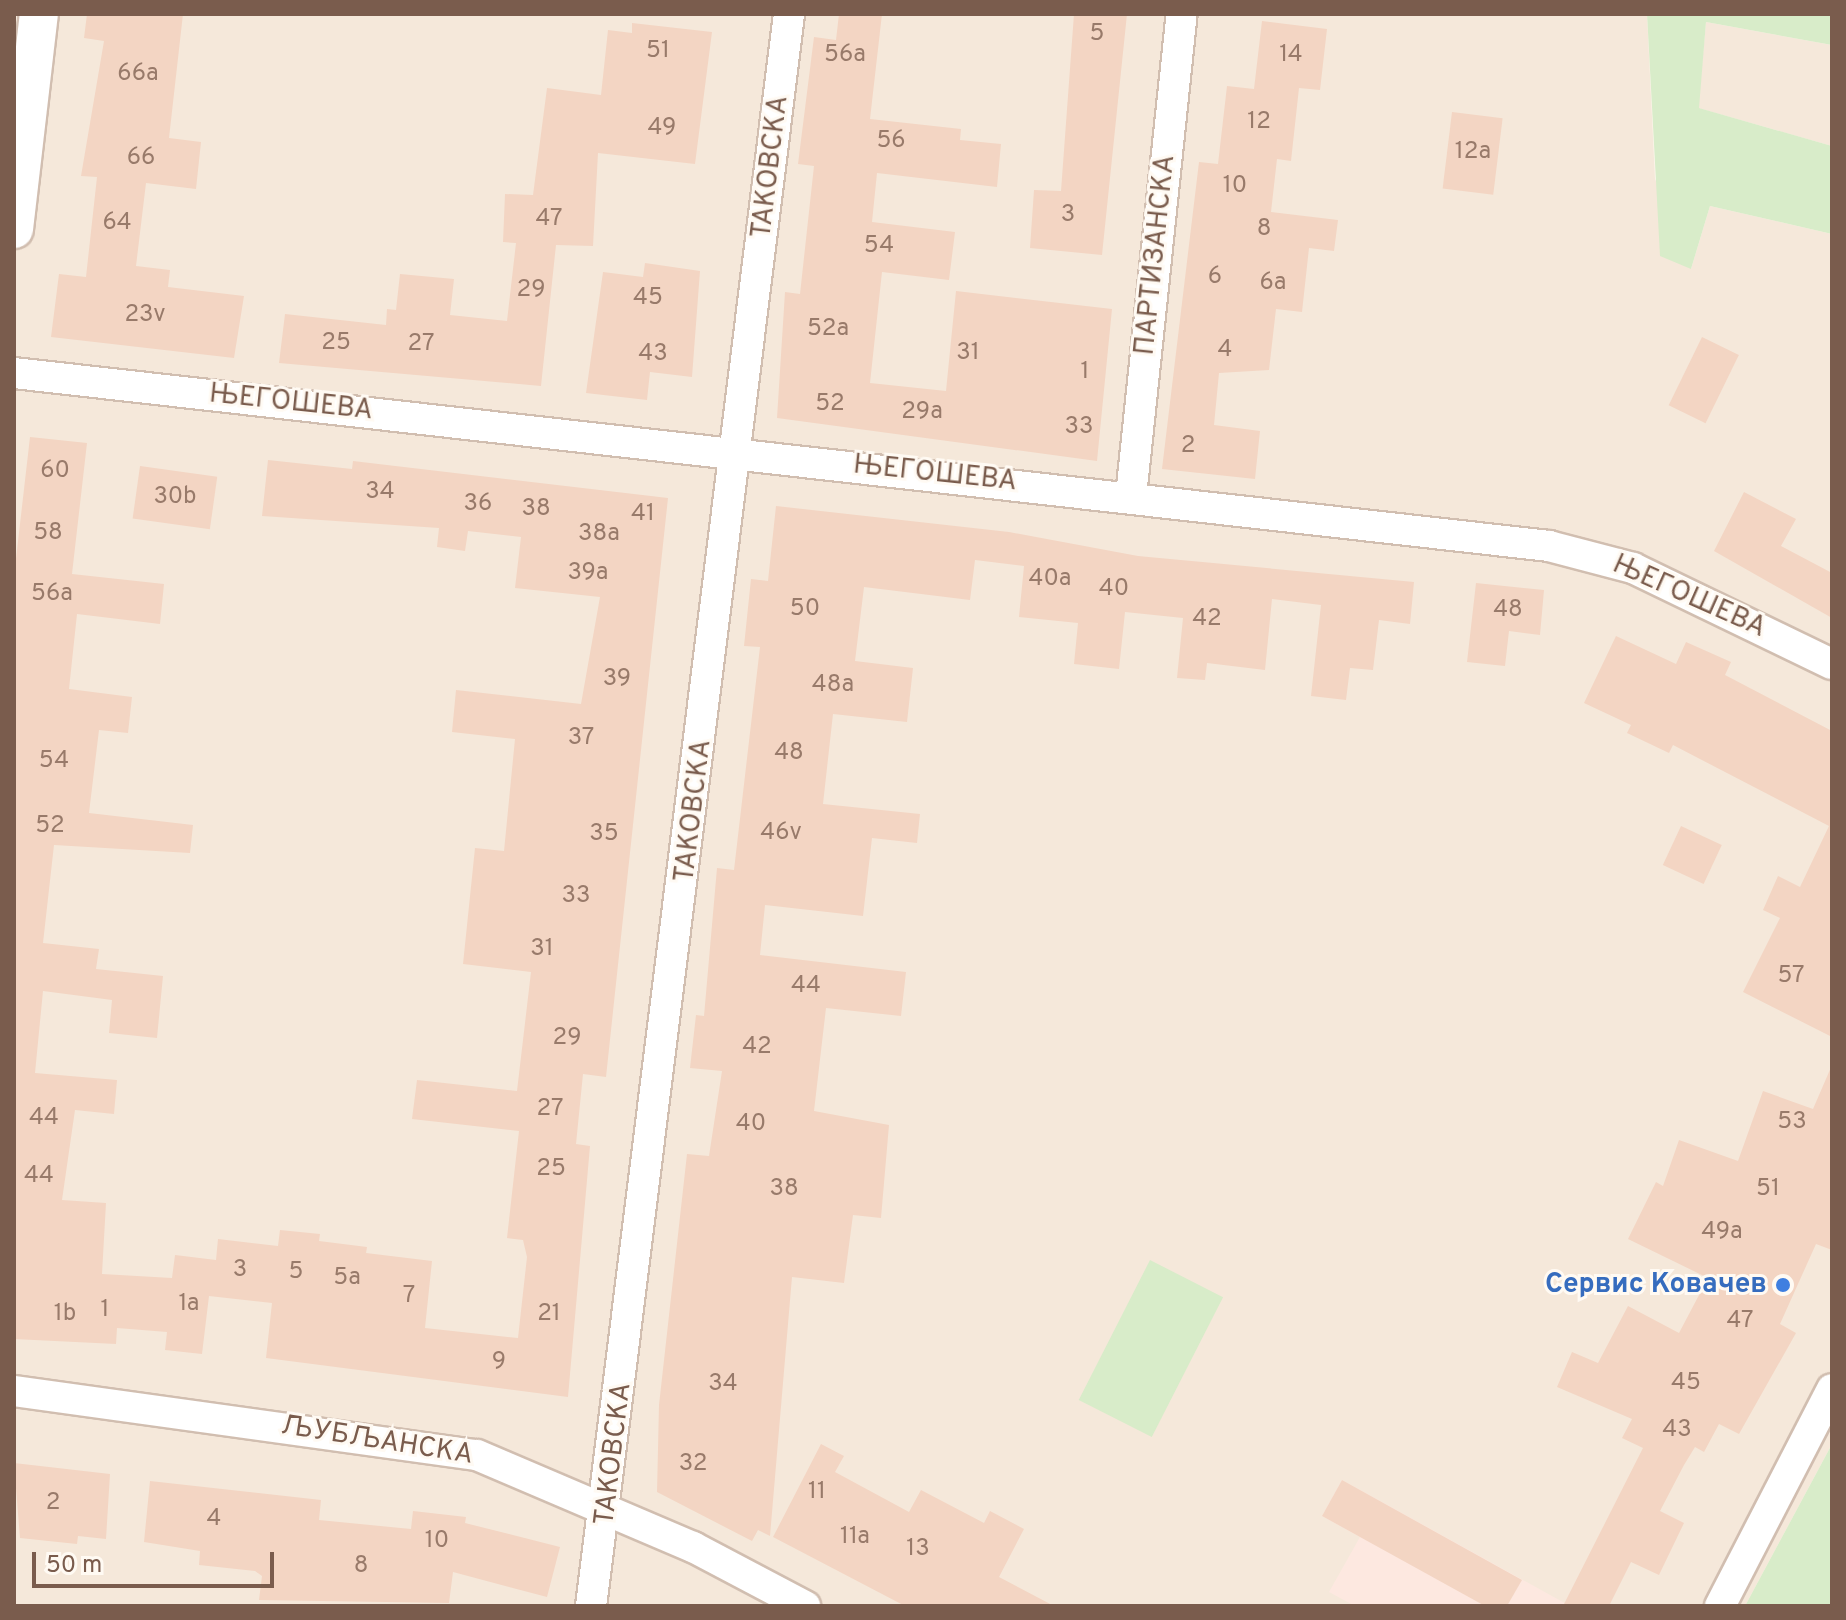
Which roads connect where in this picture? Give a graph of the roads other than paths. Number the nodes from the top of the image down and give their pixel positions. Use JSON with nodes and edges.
{"nodes":[{"id":1,"x":39,"y":14,"type":"edge"},
{"id":2,"x":789,"y":14,"type":"edge"},
{"id":3,"x":1182,"y":14,"type":"edge"},
{"id":4,"x":14,"y":229,"type":"edge"},
{"id":5,"x":14,"y":373,"type":"edge"},
{"id":6,"x":739,"y":452,"type":"junction"},
{"id":7,"x":1131,"y":496,"type":"junction"},
{"id":8,"x":1832,"y":664,"type":"edge"},
{"id":9,"x":1832,"y":1389,"type":"edge"},
{"id":10,"x":14,"y":1391,"type":"edge"},
{"id":11,"x":608,"y":1510,"type":"junction"},
{"id":12,"x":591,"y":1606,"type":"edge"},
{"id":13,"x":805,"y":1606,"type":"edge"},
{"id":14,"x":1720,"y":1606,"type":"edge"}],
"edges":[{"from":1,"to":4,"type":"street"},
{"from":2,"to":6,"type":"street","name":"ТАКОВСКА"},
{"from":3,"to":7,"type":"street","name":"ПАРТИЗАНСКА"},
{"from":5,"to":6,"type":"street","name":"ЊЕГОШЕВА"},
{"from":6,"to":7,"type":"street","name":"ЊЕГОШЕВА"},
{"from":6,"to":11,"type":"street","name":"ТАКОВСКА"},
{"from":7,"to":8,"type":"street","name":"ЊЕГОШЕВА"},
{"from":9,"to":14,"type":"street"},
{"from":10,"to":11,"type":"street","name":"ЉУБЉАНСКА"},
{"from":11,"to":12,"type":"street","name":"ТАКОВСКА"},
{"from":11,"to":13,"type":"street","name":"ЉУБЉАНСКА"}]}
